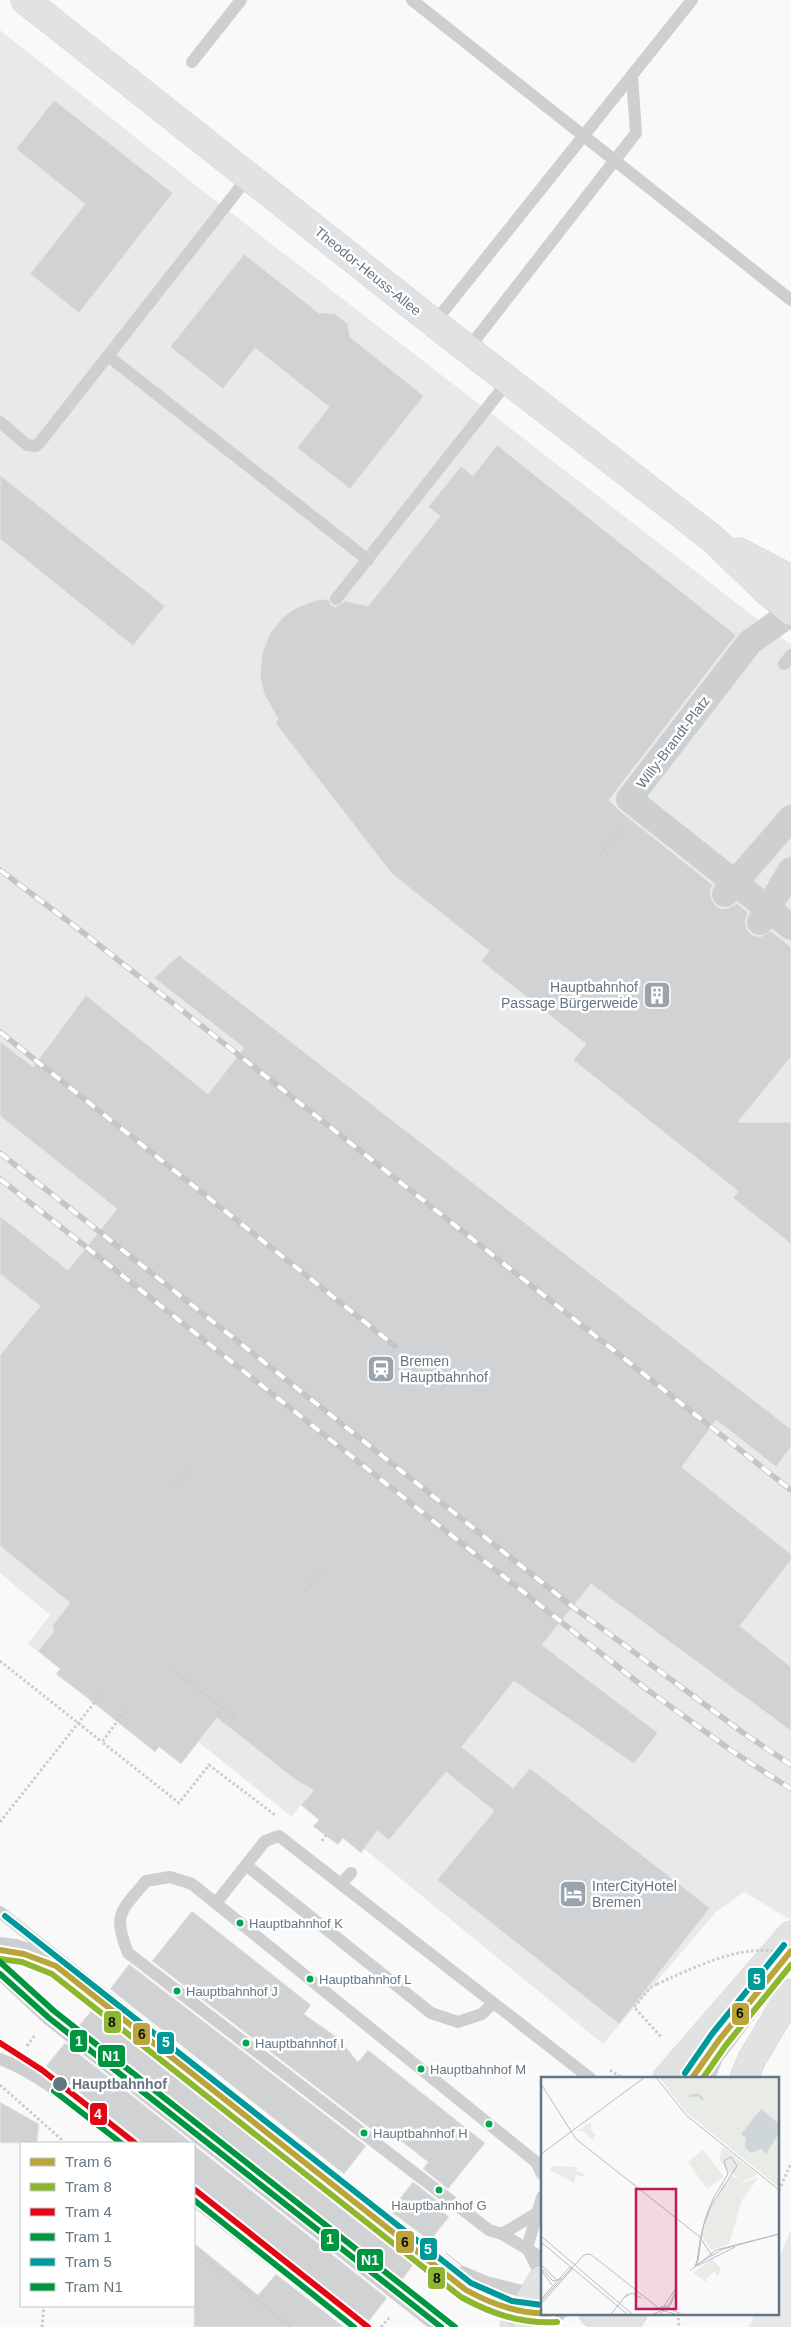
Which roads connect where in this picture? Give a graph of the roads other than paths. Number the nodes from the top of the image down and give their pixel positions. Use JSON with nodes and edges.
{"nodes":[{"id":1,"x":25,"y":0,"type":"edge"},
{"id":2,"x":241,"y":0,"type":"edge"},
{"id":3,"x":412,"y":0,"type":"edge"},
{"id":4,"x":692,"y":0,"type":"edge"},
{"id":5,"x":192,"y":62,"type":"dead end"},
{"id":6,"x":632,"y":76,"type":"junction"},
{"id":7,"x":584,"y":136,"type":"junction"},
{"id":8,"x":616,"y":162,"type":"junction"},
{"id":9,"x":249,"y":176,"type":"junction"},
{"id":10,"x":791,"y":300,"type":"edge"},
{"id":11,"x":434,"y":324,"type":"junction"},
{"id":12,"x":468,"y":349,"type":"junction"},
{"id":13,"x":108,"y":356,"type":"junction"},
{"id":14,"x":509,"y":380,"type":"junction"},
{"id":15,"x":0,"y":422,"type":"edge"},
{"id":16,"x":713,"y":539,"type":"junction"},
{"id":17,"x":368,"y":560,"type":"junction"},
{"id":18,"x":791,"y":579,"type":"edge"},
{"id":19,"x":336,"y":599,"type":"dead end"},
{"id":20,"x":791,"y":612,"type":"edge"},
{"id":21,"x":791,"y":818,"type":"edge"},
{"id":22,"x":791,"y":870,"type":"edge"},
{"id":23,"x":730,"y":888,"type":"junction"},
{"id":24,"x":764,"y":916,"type":"junction"},
{"id":25,"x":791,"y":928,"type":"edge"},
{"id":26,"x":246,"y":1866,"type":"junction"},
{"id":27,"x":350,"y":1873,"type":"dead end"},
{"id":28,"x":342,"y":1883,"type":"junction"},
{"id":29,"x":216,"y":1903,"type":"junction"},
{"id":30,"x":0,"y":1912,"type":"edge"},
{"id":31,"x":791,"y":1935,"type":"edge"},
{"id":32,"x":0,"y":1943,"type":"edge"},
{"id":33,"x":58,"y":1959,"type":"junction"},
{"id":34,"x":791,"y":1960,"type":"edge"},
{"id":35,"x":0,"y":1974,"type":"edge"},
{"id":36,"x":791,"y":1993,"type":"edge"},
{"id":37,"x":493,"y":2003,"type":"junction"},
{"id":38,"x":0,"y":2059,"type":"edge"},
{"id":39,"x":589,"y":2077,"type":"edge"},
{"id":40,"x":668,"y":2077,"type":"edge"},
{"id":41,"x":709,"y":2077,"type":"edge"},
{"id":42,"x":744,"y":2077,"type":"edge"},
{"id":43,"x":121,"y":2142,"type":"edge"},
{"id":44,"x":541,"y":2172,"type":"edge"},
{"id":45,"x":541,"y":2200,"type":"edge"},
{"id":46,"x":195,"y":2201,"type":"edge"},
{"id":47,"x":537,"y":2213,"type":"junction"},
{"id":48,"x":502,"y":2234,"type":"junction"},
{"id":49,"x":528,"y":2248,"type":"junction"},
{"id":50,"x":541,"y":2257,"type":"edge"},
{"id":51,"x":447,"y":2265,"type":"junction"},
{"id":52,"x":540,"y":2286,"type":"edge"},
{"id":53,"x":560,"y":2314,"type":"edge"},
{"id":54,"x":592,"y":2314,"type":"edge"},
{"id":55,"x":593,"y":2314,"type":"edge"},
{"id":56,"x":632,"y":2314,"type":"edge"},
{"id":57,"x":519,"y":2325,"type":"edge"},
{"id":58,"x":357,"y":2327,"type":"edge"},
{"id":59,"x":438,"y":2327,"type":"edge"},
{"id":60,"x":545,"y":2327,"type":"edge"},
{"id":61,"x":592,"y":2327,"type":"edge"},
{"id":62,"x":612,"y":2327,"type":"edge"},
{"id":63,"x":623,"y":2327,"type":"edge"}],
"edges":[{"from":1,"to":9,"type":"street","name":"Theodor-Heuss-Allee"},
{"from":2,"to":5,"type":"lane"},
{"from":3,"to":7,"type":"lane"},
{"from":4,"to":6,"type":"lane"},
{"from":6,"to":7,"type":"lane"},
{"from":6,"to":8,"type":"lane"},
{"from":7,"to":8,"type":"lane"},
{"from":7,"to":11,"type":"lane"},
{"from":8,"to":10,"type":"lane"},
{"from":8,"to":12,"type":"lane"},
{"from":9,"to":11,"type":"street","name":"Theodor-Heuss-Allee"},
{"from":9,"to":13,"type":"lane"},
{"from":11,"to":12,"type":"street","name":"Theodor-Heuss-Allee"},
{"from":12,"to":14,"type":"street","name":"Theodor-Heuss-Allee"},
{"from":13,"to":15,"type":"lane"},
{"from":13,"to":17,"type":"lane"},
{"from":14,"to":16,"type":"street","name":"Theodor-Heuss-Allee"},
{"from":14,"to":17,"type":"lane"},
{"from":16,"to":18,"type":"street","name":"Theodor-Heuss-Allee"},
{"from":16,"to":20,"type":"street","name":"Theodor-Heuss-Allee"},
{"from":17,"to":19,"type":"lane"},
{"from":20,"to":23,"type":"street","name":"Willy-Brandt-Platz"},
{"from":21,"to":23,"type":"street"},
{"from":22,"to":24,"type":"street"},
{"from":23,"to":24,"type":"street","name":"Willy-Brandt-Platz"},
{"from":24,"to":25,"type":"street","name":"Willy-Brandt-Platz"},
{"from":26,"to":28,"type":"lane"},
{"from":26,"to":29,"type":"lane"},
{"from":26,"to":37,"type":"lane"},
{"from":27,"to":28,"type":"lane"},
{"from":28,"to":37,"type":"lane"},
{"from":29,"to":44,"type":"lane"},
{"from":29,"to":48,"type":"lane"},
{"from":30,"to":33,"type":"lane"},
{"from":31,"to":40,"type":"street"},
{"from":32,"to":33,"type":"lane"},
{"from":33,"to":51,"type":"lane"},
{"from":34,"to":41,"type":"lane"},
{"from":35,"to":59,"type":"lane"},
{"from":36,"to":42,"type":"street"},
{"from":37,"to":39,"type":"lane"},
{"from":38,"to":43,"type":"lane"},
{"from":45,"to":47,"type":"lane"},
{"from":46,"to":58,"type":"lane"},
{"from":47,"to":48,"type":"lane"},
{"from":47,"to":49,"type":"lane"},
{"from":48,"to":49,"type":"lane"},
{"from":49,"to":50,"type":"lane"},
{"from":49,"to":52,"type":"lane"},
{"from":51,"to":52,"type":"lane"},
{"from":51,"to":57,"type":"lane"},
{"from":52,"to":57,"type":"street"},
{"from":53,"to":60,"type":"lane"},
{"from":54,"to":61,"type":"lane"},
{"from":55,"to":62,"type":"street"},
{"from":56,"to":63,"type":"street"}]}
